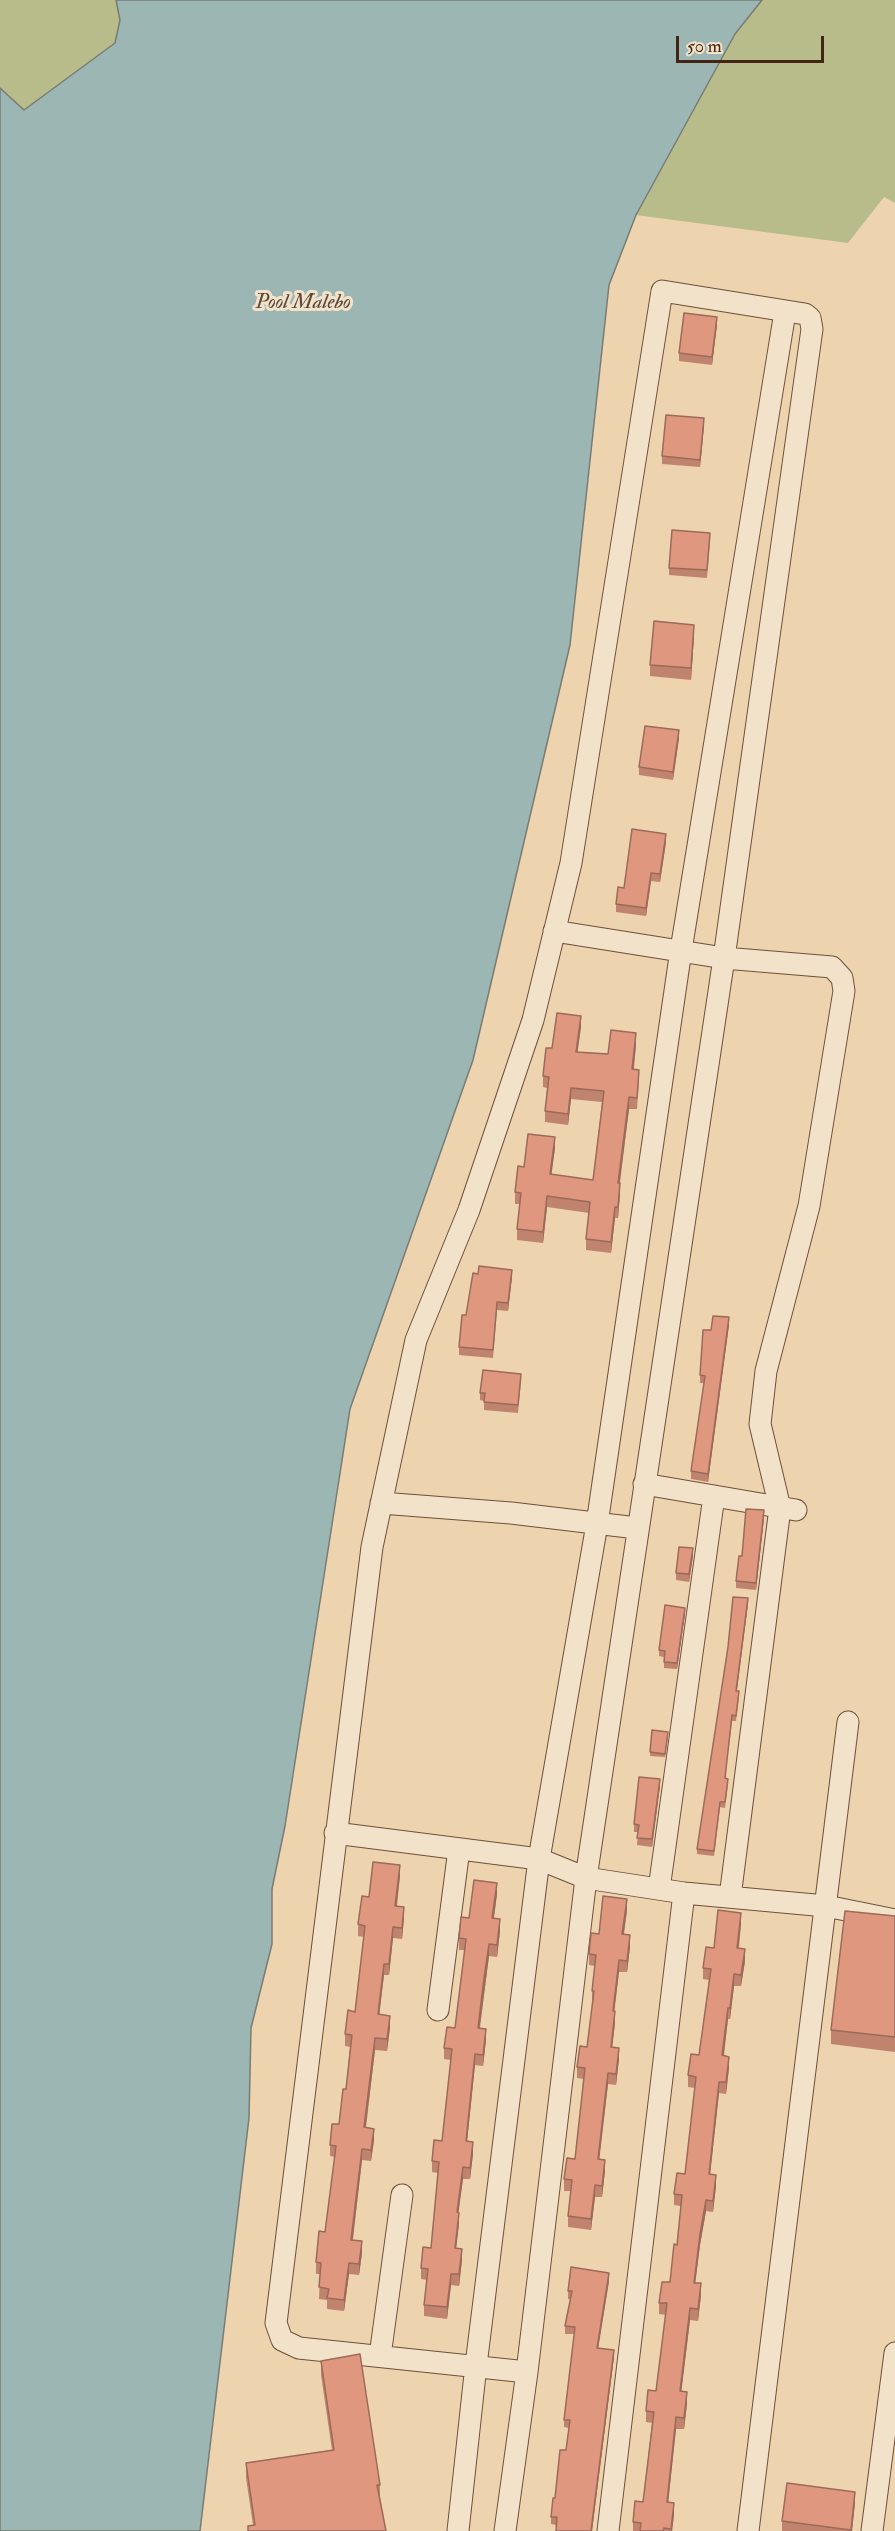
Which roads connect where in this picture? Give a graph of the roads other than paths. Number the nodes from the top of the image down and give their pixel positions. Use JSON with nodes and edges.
{"nodes":[{"id":1,"x":785,"y":312,"type":"junction"},
{"id":2,"x":554,"y":931,"type":"junction"},
{"id":3,"x":681,"y":950,"type":"junction"},
{"id":4,"x":724,"y":958,"type":"junction"},
{"id":5,"x":644,"y":1484,"type":"junction"},
{"id":6,"x":714,"y":1496,"type":"junction"},
{"id":7,"x":381,"y":1503,"type":"junction"},
{"id":8,"x":788,"y":1509,"type":"junction"},
{"id":9,"x":597,"y":1524,"type":"junction"},
{"id":10,"x":637,"y":1528,"type":"junction"},
{"id":11,"x":848,"y":1722,"type":"dead end"},
{"id":12,"x":335,"y":1833,"type":"junction"},
{"id":13,"x":459,"y":1849,"type":"junction"},
{"id":14,"x":539,"y":1859,"type":"junction"},
{"id":15,"x":586,"y":1878,"type":"junction"},
{"id":16,"x":659,"y":1889,"type":"junction"},
{"id":17,"x":684,"y":1893,"type":"junction"},
{"id":18,"x":730,"y":1897,"type":"junction"},
{"id":19,"x":826,"y":1906,"type":"junction"},
{"id":20,"x":895,"y":1920,"type":"edge"},
{"id":21,"x":438,"y":2010,"type":"dead end"},
{"id":22,"x":402,"y":2195,"type":"dead end"},
{"id":23,"x":895,"y":2353,"type":"edge"},
{"id":24,"x":380,"y":2356,"type":"junction"},
{"id":25,"x":476,"y":2366,"type":"junction"},
{"id":26,"x":527,"y":2372,"type":"junction"},
{"id":27,"x":458,"y":2531,"type":"edge"},
{"id":28,"x":505,"y":2531,"type":"edge"},
{"id":29,"x":608,"y":2531,"type":"edge"},
{"id":30,"x":748,"y":2531,"type":"edge"},
{"id":31,"x":872,"y":2531,"type":"edge"}],
"edges":[{"from":1,"to":2,"type":"street"},
{"from":1,"to":3,"type":"street"},
{"from":1,"to":4,"type":"street"},
{"from":2,"to":3,"type":"street"},
{"from":2,"to":7,"type":"street"},
{"from":3,"to":4,"type":"street"},
{"from":3,"to":9,"type":"street"},
{"from":4,"to":5,"type":"street"},
{"from":4,"to":8,"type":"street"},
{"from":5,"to":6,"type":"street"},
{"from":5,"to":10,"type":"street"},
{"from":6,"to":8,"type":"street"},
{"from":6,"to":16,"type":"street"},
{"from":7,"to":9,"type":"street"},
{"from":7,"to":12,"type":"street"},
{"from":8,"to":18,"type":"street"},
{"from":9,"to":10,"type":"street"},
{"from":9,"to":14,"type":"street"},
{"from":10,"to":15,"type":"street"},
{"from":11,"to":19,"type":"street"},
{"from":12,"to":13,"type":"street"},
{"from":12,"to":24,"type":"street"},
{"from":13,"to":14,"type":"street"},
{"from":13,"to":21,"type":"street"},
{"from":14,"to":15,"type":"street"},
{"from":14,"to":25,"type":"street"},
{"from":15,"to":16,"type":"street"},
{"from":15,"to":26,"type":"street"},
{"from":16,"to":17,"type":"street"},
{"from":17,"to":18,"type":"street"},
{"from":17,"to":29,"type":"street"},
{"from":18,"to":19,"type":"street"},
{"from":19,"to":20,"type":"street"},
{"from":19,"to":30,"type":"street"},
{"from":22,"to":24,"type":"street"},
{"from":23,"to":31,"type":"street"},
{"from":24,"to":25,"type":"street"},
{"from":25,"to":26,"type":"street"},
{"from":25,"to":27,"type":"street"},
{"from":26,"to":28,"type":"street"}]}
